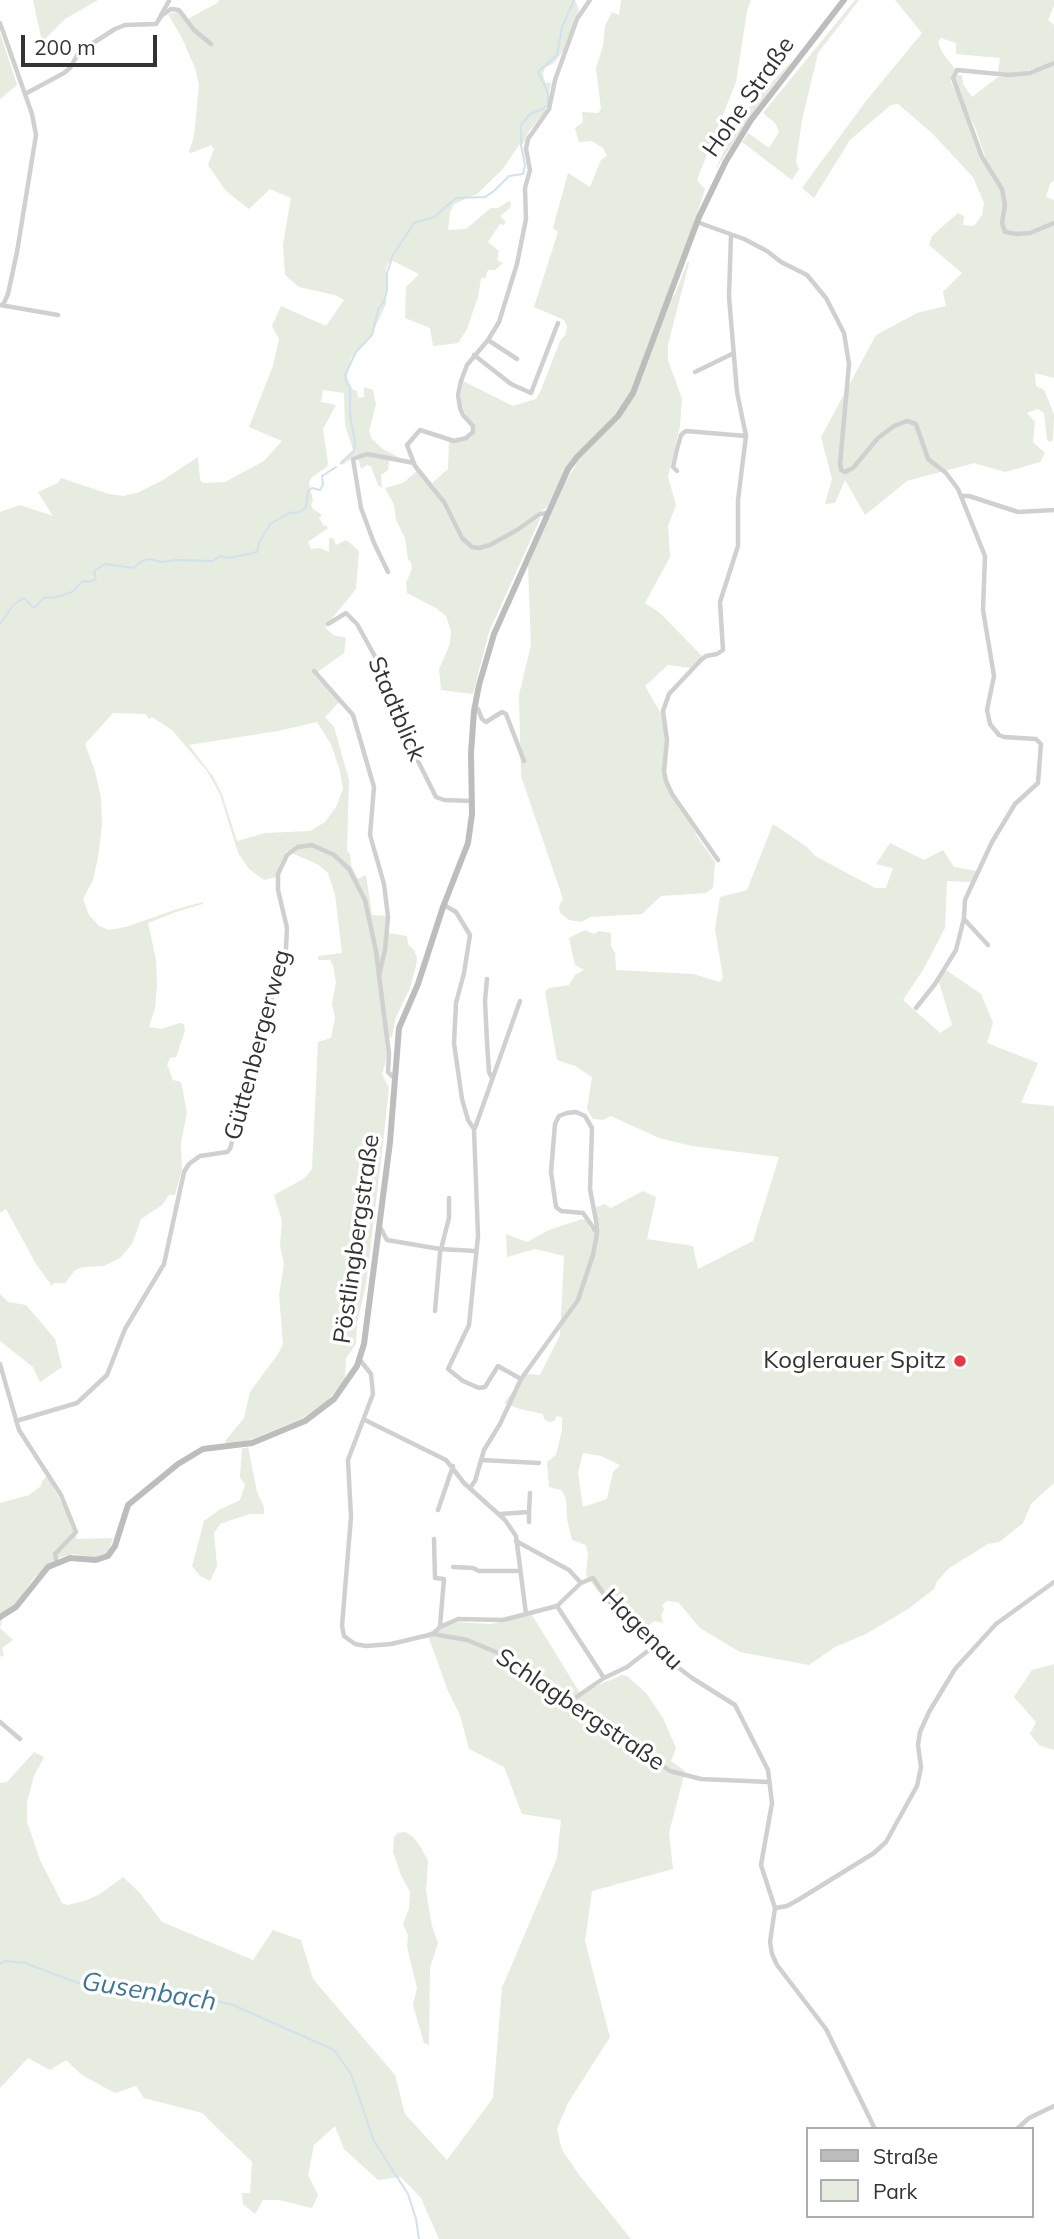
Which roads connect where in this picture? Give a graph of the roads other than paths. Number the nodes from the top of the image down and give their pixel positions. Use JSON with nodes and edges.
{"nodes":[{"id":1,"x":590,"y":0,"type":"edge"},
{"id":2,"x":844,"y":0,"type":"edge"},
{"id":3,"x":169,"y":1,"type":"edge"},
{"id":4,"x":161,"y":16,"type":"junction"},
{"id":5,"x":0,"y":23,"type":"edge"},
{"id":6,"x":211,"y":44,"type":"dead end"},
{"id":7,"x":1054,"y":63,"type":"edge"},
{"id":8,"x":24,"y":94,"type":"junction"},
{"id":9,"x":697,"y":222,"type":"junction"},
{"id":10,"x":1054,"y":223,"type":"edge"},
{"id":11,"x":731,"y":235,"type":"junction"},
{"id":12,"x":1,"y":305,"type":"edge"},
{"id":13,"x":58,"y":315,"type":"dead end"},
{"id":14,"x":558,"y":323,"type":"dead end"},
{"id":15,"x":488,"y":340,"type":"junction"},
{"id":16,"x":734,"y":352,"type":"junction"},
{"id":17,"x":474,"y":355,"type":"junction"},
{"id":18,"x":517,"y":359,"type":"dead end"},
{"id":19,"x":695,"y":372,"type":"dead end"},
{"id":20,"x":746,"y":436,"type":"junction"},
{"id":21,"x":414,"y":463,"type":"junction"},
{"id":22,"x":677,"y":471,"type":"dead end"},
{"id":23,"x":962,"y":496,"type":"junction"},
{"id":24,"x":1054,"y":510,"type":"edge"},
{"id":25,"x":548,"y":513,"type":"junction"},
{"id":26,"x":388,"y":572,"type":"dead end"},
{"id":27,"x":328,"y":624,"type":"dead end"},
{"id":28,"x":314,"y":671,"type":"dead end"},
{"id":29,"x":475,"y":707,"type":"junction"},
{"id":30,"x":524,"y":761,"type":"dead end"},
{"id":31,"x":471,"y":801,"type":"junction"},
{"id":32,"x":718,"y":860,"type":"dead end"},
{"id":33,"x":444,"y":905,"type":"junction"},
{"id":34,"x":964,"y":918,"type":"junction"},
{"id":35,"x":988,"y":945,"type":"dead end"},
{"id":36,"x":379,"y":976,"type":"junction"},
{"id":37,"x":487,"y":979,"type":"dead end"},
{"id":38,"x":520,"y":1001,"type":"dead end"},
{"id":39,"x":916,"y":1008,"type":"dead end"},
{"id":40,"x":492,"y":1078,"type":"junction"},
{"id":41,"x":395,"y":1079,"type":"junction"},
{"id":42,"x":474,"y":1129,"type":"junction"},
{"id":43,"x":449,"y":1198,"type":"dead end"},
{"id":44,"x":378,"y":1224,"type":"junction"},
{"id":45,"x":597,"y":1233,"type":"junction"},
{"id":46,"x":440,"y":1249,"type":"junction"},
{"id":47,"x":475,"y":1251,"type":"junction"},
{"id":48,"x":435,"y":1311,"type":"dead end"},
{"id":49,"x":360,"y":1360,"type":"junction"},
{"id":50,"x":0,"y":1364,"type":"edge"},
{"id":51,"x":521,"y":1379,"type":"junction"},
{"id":52,"x":365,"y":1420,"type":"junction"},
{"id":53,"x":16,"y":1422,"type":"junction"},
{"id":54,"x":481,"y":1460,"type":"junction"},
{"id":55,"x":539,"y":1463,"type":"dead end"},
{"id":56,"x":453,"y":1466,"type":"junction"},
{"id":57,"x":470,"y":1488,"type":"junction"},
{"id":58,"x":530,"y":1493,"type":"dead end"},
{"id":59,"x":438,"y":1510,"type":"dead end"},
{"id":60,"x":529,"y":1513,"type":"junction"},
{"id":61,"x":500,"y":1514,"type":"junction"},
{"id":62,"x":529,"y":1522,"type":"dead end"},
{"id":63,"x":434,"y":1539,"type":"dead end"},
{"id":64,"x":516,"y":1541,"type":"junction"},
{"id":65,"x":57,"y":1563,"type":"junction"},
{"id":66,"x":453,"y":1567,"type":"dead end"},
{"id":67,"x":520,"y":1571,"type":"junction"},
{"id":68,"x":1054,"y":1582,"type":"edge"},
{"id":69,"x":581,"y":1583,"type":"junction"},
{"id":70,"x":557,"y":1606,"type":"junction"},
{"id":71,"x":526,"y":1614,"type":"junction"},
{"id":72,"x":0,"y":1617,"type":"edge"},
{"id":73,"x":440,"y":1627,"type":"junction"},
{"id":74,"x":433,"y":1634,"type":"junction"},
{"id":75,"x":653,"y":1647,"type":"junction"},
{"id":76,"x":604,"y":1678,"type":"junction"},
{"id":77,"x":572,"y":1700,"type":"junction"},
{"id":78,"x":0,"y":1721,"type":"edge"},
{"id":79,"x":20,"y":1739,"type":"dead end"},
{"id":80,"x":769,"y":1782,"type":"junction"},
{"id":81,"x":775,"y":1908,"type":"junction"},
{"id":82,"x":1054,"y":2106,"type":"edge"},
{"id":83,"x":874,"y":2127,"type":"edge"},
{"id":84,"x":1019,"y":2127,"type":"edge"}],
"edges":[{"from":1,"to":15,"type":"street"},
{"from":2,"to":9,"type":"main road","name":"Hohe Straße"},
{"from":3,"to":4,"type":"street"},
{"from":4,"to":6,"type":"street"},
{"from":4,"to":8,"type":"street"},
{"from":5,"to":8,"type":"street"},
{"from":7,"to":10,"type":"street"},
{"from":8,"to":12,"type":"street"},
{"from":9,"to":11,"type":"street"},
{"from":9,"to":25,"type":"main road","name":"Pöstlingbergstraße"},
{"from":11,"to":16,"type":"street"},
{"from":11,"to":23,"type":"street"},
{"from":12,"to":13,"type":"street"},
{"from":14,"to":17,"type":"street"},
{"from":15,"to":17,"type":"street"},
{"from":15,"to":18,"type":"street"},
{"from":16,"to":19,"type":"street"},
{"from":16,"to":20,"type":"street"},
{"from":17,"to":21,"type":"street"},
{"from":20,"to":22,"type":"street"},
{"from":20,"to":32,"type":"street"},
{"from":21,"to":25,"type":"street"},
{"from":21,"to":26,"type":"street"},
{"from":23,"to":24,"type":"street"},
{"from":23,"to":34,"type":"street"},
{"from":25,"to":29,"type":"main road","name":"Pöstlingbergstraße"},
{"from":27,"to":31,"type":"street","name":"Stadtblick"},
{"from":28,"to":36,"type":"street"},
{"from":29,"to":30,"type":"street"},
{"from":29,"to":31,"type":"main road","name":"Pöstlingbergstraße"},
{"from":31,"to":33,"type":"main road","name":"Pöstlingbergstraße"},
{"from":33,"to":41,"type":"main road","name":"Pöstlingbergstraße"},
{"from":33,"to":42,"type":"street"},
{"from":34,"to":35,"type":"street"},
{"from":34,"to":39,"type":"street"},
{"from":36,"to":41,"type":"street","name":"Güttenbergerweg"},
{"from":36,"to":53,"type":"street","name":"Güttenbergerweg"},
{"from":37,"to":40,"type":"street"},
{"from":38,"to":40,"type":"street"},
{"from":40,"to":42,"type":"street"},
{"from":41,"to":44,"type":"main road","name":"Pöstlingbergstraße"},
{"from":42,"to":47,"type":"street"},
{"from":43,"to":46,"type":"street"},
{"from":44,"to":46,"type":"street"},
{"from":44,"to":49,"type":"main road","name":"Pöstlingbergstraße"},
{"from":45,"to":45,"type":"street"},
{"from":45,"to":51,"type":"street"},
{"from":46,"to":47,"type":"street"},
{"from":46,"to":48,"type":"street"},
{"from":47,"to":51,"type":"street"},
{"from":49,"to":52,"type":"street","name":"Schlagbergstraße"},
{"from":49,"to":65,"type":"main road","name":"Pöstlingbergstraße"},
{"from":50,"to":53,"type":"street"},
{"from":51,"to":54,"type":"street"},
{"from":52,"to":56,"type":"street"},
{"from":52,"to":74,"type":"street","name":"Schlagbergstraße"},
{"from":53,"to":65,"type":"street"},
{"from":54,"to":55,"type":"street"},
{"from":54,"to":57,"type":"street"},
{"from":56,"to":57,"type":"street"},
{"from":56,"to":59,"type":"street"},
{"from":57,"to":61,"type":"street"},
{"from":58,"to":60,"type":"street"},
{"from":60,"to":61,"type":"street"},
{"from":60,"to":62,"type":"street"},
{"from":61,"to":64,"type":"street"},
{"from":63,"to":73,"type":"street"},
{"from":64,"to":67,"type":"street"},
{"from":64,"to":69,"type":"street"},
{"from":65,"to":72,"type":"main road"},
{"from":66,"to":67,"type":"street"},
{"from":67,"to":71,"type":"street"},
{"from":68,"to":81,"type":"street"},
{"from":69,"to":70,"type":"street","name":"Hagenau"},
{"from":69,"to":75,"type":"street","name":"Hagenau"},
{"from":70,"to":71,"type":"street","name":"Hagenau"},
{"from":70,"to":76,"type":"street"},
{"from":71,"to":73,"type":"street","name":"Hagenau"},
{"from":73,"to":74,"type":"street"},
{"from":74,"to":77,"type":"street","name":"Schlagbergstraße"},
{"from":75,"to":76,"type":"street"},
{"from":75,"to":80,"type":"street","name":"Hagenau"},
{"from":76,"to":77,"type":"street"},
{"from":77,"to":80,"type":"street","name":"Schlagbergstraße"},
{"from":78,"to":79,"type":"street"},
{"from":80,"to":81,"type":"street"},
{"from":81,"to":83,"type":"street"},
{"from":82,"to":84,"type":"street"}]}
